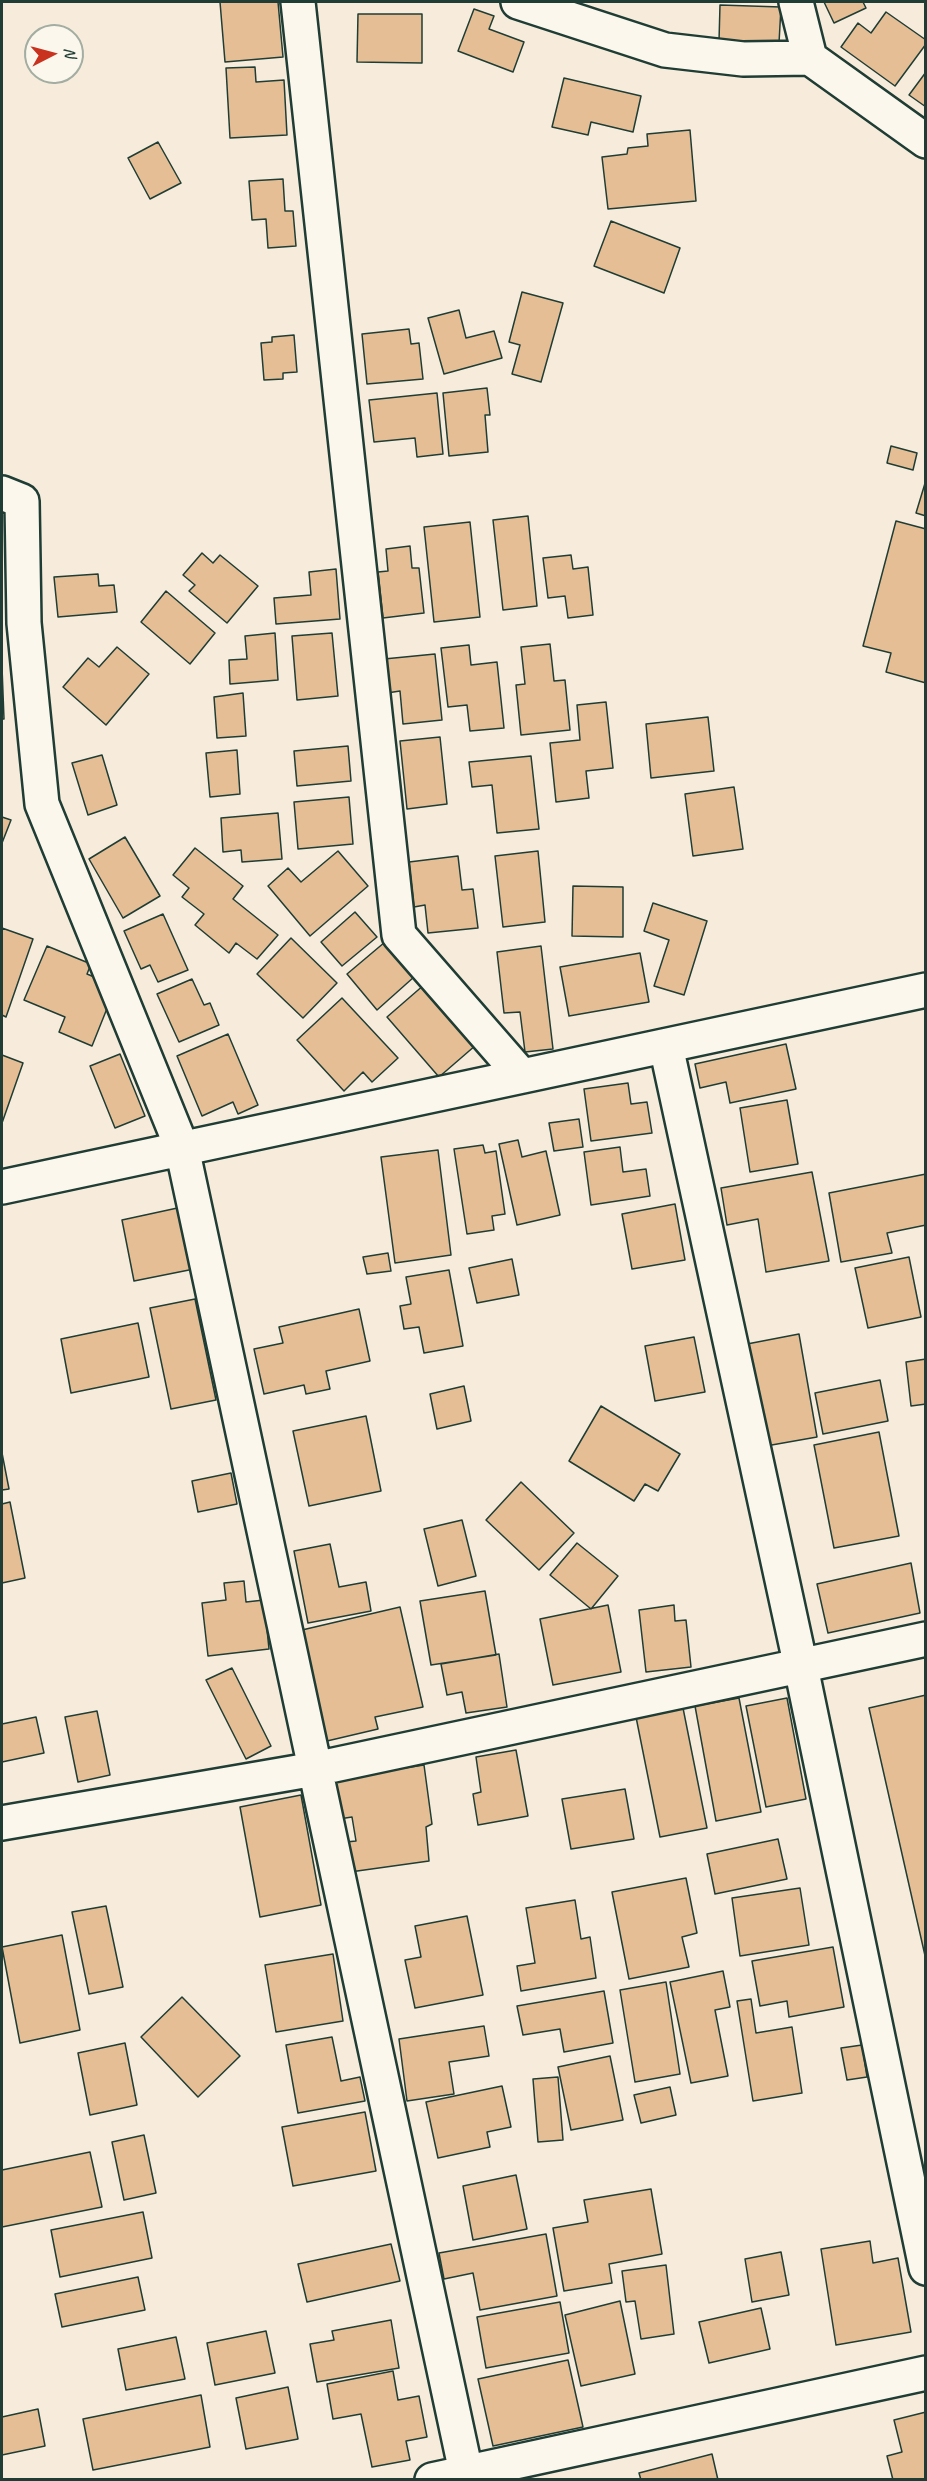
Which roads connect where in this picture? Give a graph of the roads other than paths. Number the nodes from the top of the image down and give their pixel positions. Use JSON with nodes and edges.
{"nodes":[{"id":1,"x":298,"y":2,"type":"edge"},
{"id":2,"x":518,"y":2,"type":"edge"},
{"id":3,"x":796,"y":2,"type":"edge"},
{"id":4,"x":810,"y":58,"type":"junction"},
{"id":5,"x":926,"y":141,"type":"edge"},
{"id":6,"x":2,"y":494,"type":"edge"},
{"id":7,"x":13,"y":623,"type":"edge"},
{"id":8,"x":926,"y":990,"type":"edge"},
{"id":9,"x":666,"y":1046,"type":"junction"},
{"id":10,"x":522,"y":1076,"type":"junction"},
{"id":11,"x":182,"y":1148,"type":"junction"},
{"id":12,"x":2,"y":1186,"type":"edge"},
{"id":13,"x":926,"y":1640,"type":"edge"},
{"id":14,"x":801,"y":1667,"type":"junction"},
{"id":15,"x":315,"y":1769,"type":"junction"},
{"id":16,"x":2,"y":1823,"type":"edge"},
{"id":17,"x":926,"y":2268,"type":"edge"},
{"id":18,"x":926,"y":2373,"type":"edge"},
{"id":19,"x":466,"y":2472,"type":"junction"},
{"id":20,"x":432,"y":2480,"type":"edge"}],
"edges":[{"from":1,"to":10,"type":"street"},
{"from":2,"to":4,"type":"street"},
{"from":3,"to":4,"type":"street"},
{"from":4,"to":5,"type":"street"},
{"from":6,"to":7,"type":"street"},
{"from":7,"to":11,"type":"street"},
{"from":8,"to":9,"type":"street"},
{"from":9,"to":10,"type":"street"},
{"from":9,"to":14,"type":"street"},
{"from":10,"to":11,"type":"street"},
{"from":11,"to":12,"type":"street"},
{"from":11,"to":15,"type":"street"},
{"from":13,"to":14,"type":"street"},
{"from":14,"to":15,"type":"street"},
{"from":14,"to":17,"type":"street"},
{"from":15,"to":16,"type":"street"},
{"from":15,"to":19,"type":"street"},
{"from":18,"to":19,"type":"street"},
{"from":19,"to":20,"type":"street"}]}
